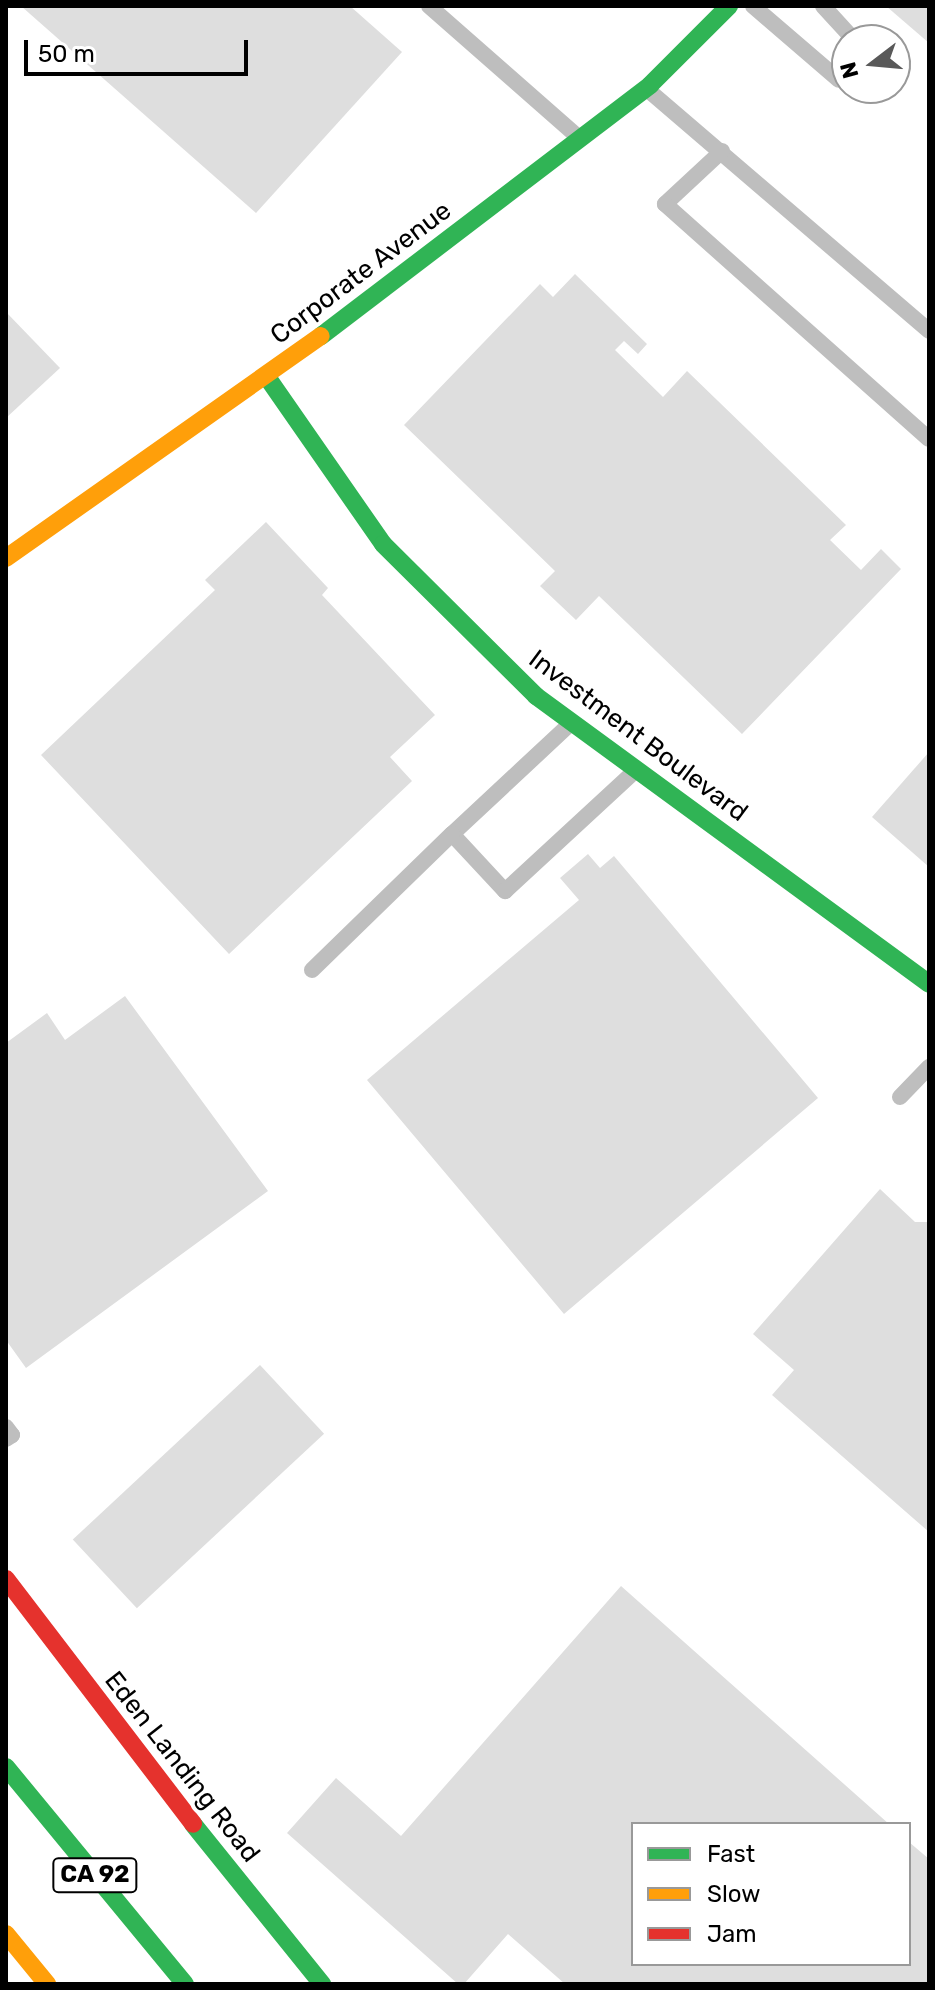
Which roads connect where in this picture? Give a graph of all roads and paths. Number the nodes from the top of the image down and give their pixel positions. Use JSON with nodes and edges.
{"nodes":[{"id":1,"x":429,"y":6,"type":"edge"},
{"id":2,"x":729,"y":6,"type":"edge"},
{"id":3,"x":753,"y":6,"type":"edge"},
{"id":4,"x":823,"y":6,"type":"edge"},
{"id":5,"x":839,"y":24,"type":"edge"},
{"id":6,"x":831,"y":73,"type":"edge"},
{"id":7,"x":645,"y":88,"type":"junction"},
{"id":8,"x":580,"y":139,"type":"junction"},
{"id":9,"x":722,"y":151,"type":"junction"},
{"id":10,"x":929,"y":331,"type":"edge"},
{"id":11,"x":267,"y":377,"type":"junction"},
{"id":12,"x":929,"y":439,"type":"edge"},
{"id":13,"x":6,"y":558,"type":"edge"},
{"id":14,"x":571,"y":722,"type":"junction"},
{"id":15,"x":636,"y":770,"type":"junction"},
{"id":16,"x":452,"y":834,"type":"junction"},
{"id":17,"x":312,"y":970,"type":"dead end"},
{"id":18,"x":929,"y":984,"type":"edge"},
{"id":19,"x":929,"y":1067,"type":"edge"},
{"id":20,"x":900,"y":1097,"type":"dead end"},
{"id":21,"x":6,"y":1427,"type":"edge"},
{"id":22,"x":6,"y":1439,"type":"edge"},
{"id":23,"x":6,"y":1579,"type":"edge"},
{"id":24,"x":6,"y":1767,"type":"edge"},
{"id":25,"x":6,"y":1934,"type":"edge"},
{"id":26,"x":47,"y":1984,"type":"edge"},
{"id":27,"x":185,"y":1984,"type":"edge"},
{"id":28,"x":322,"y":1984,"type":"edge"}],
"edges":[{"from":1,"to":8,"type":"lane"},
{"from":2,"to":7,"type":"main road","name":"Corporate Avenue"},
{"from":3,"to":6,"type":"lane"},
{"from":4,"to":5,"type":"lane"},
{"from":7,"to":8,"type":"main road","name":"Corporate Avenue"},
{"from":7,"to":9,"type":"lane"},
{"from":8,"to":11,"type":"main road","name":"Corporate Avenue"},
{"from":9,"to":10,"type":"lane"},
{"from":9,"to":12,"type":"lane"},
{"from":11,"to":13,"type":"main road","name":"Corporate Avenue"},
{"from":11,"to":14,"type":"main road","name":"Investment Boulevard"},
{"from":14,"to":15,"type":"main road","name":"Investment Boulevard"},
{"from":14,"to":16,"type":"lane"},
{"from":15,"to":16,"type":"lane"},
{"from":15,"to":18,"type":"main road","name":"Investment Boulevard"},
{"from":16,"to":17,"type":"lane"},
{"from":19,"to":20,"type":"lane"},
{"from":21,"to":22,"type":"lane"},
{"from":23,"to":28,"type":"main road","name":"Eden Landing Road"},
{"from":24,"to":27,"type":"main road","number":"CA 92"},
{"from":25,"to":26,"type":"main road"}]}
